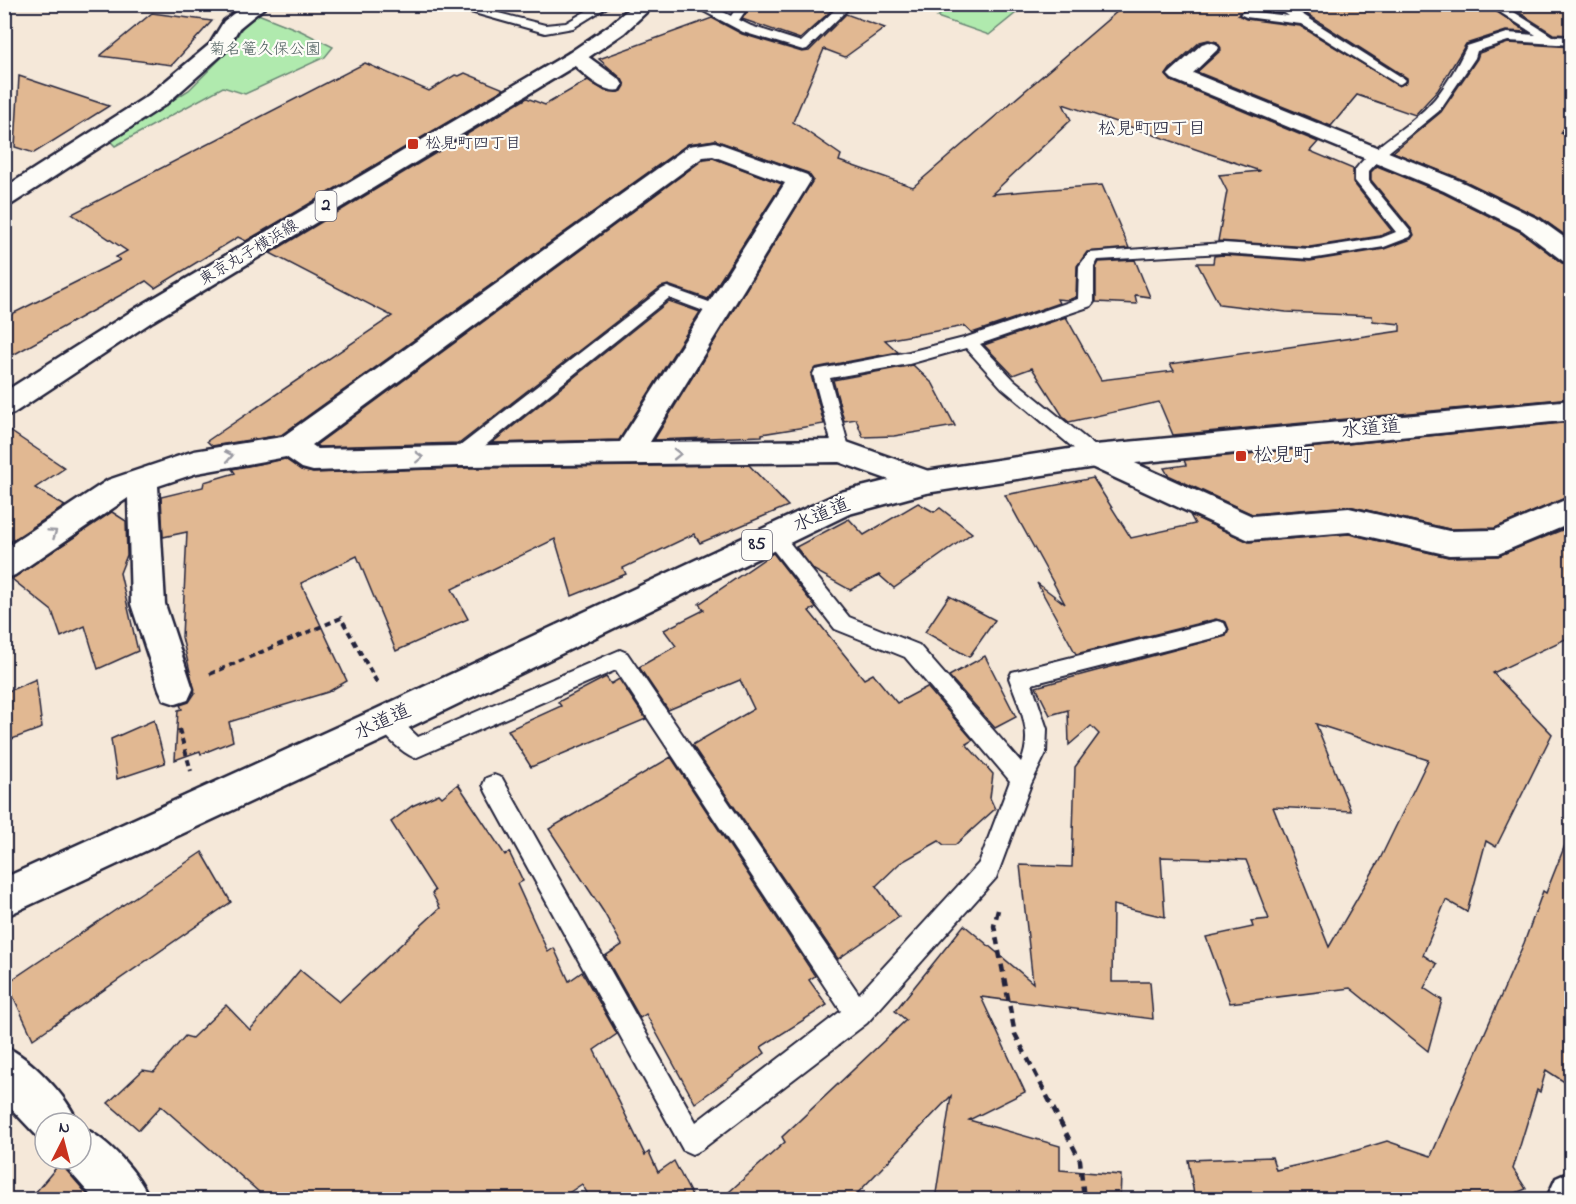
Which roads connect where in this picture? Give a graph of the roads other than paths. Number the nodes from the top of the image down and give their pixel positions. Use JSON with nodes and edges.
{"nodes":[{"id":1,"x":447,"y":4,"type":"edge"},
{"id":2,"x":607,"y":4,"type":"edge"},
{"id":3,"x":646,"y":4,"type":"edge"},
{"id":4,"x":695,"y":4,"type":"edge"},
{"id":5,"x":746,"y":4,"type":"edge"},
{"id":6,"x":848,"y":4,"type":"edge"},
{"id":7,"x":1277,"y":4,"type":"edge"},
{"id":8,"x":1492,"y":4,"type":"edge"},
{"id":9,"x":257,"y":6,"type":"edge"},
{"id":10,"x":1246,"y":14,"type":"dead end"},
{"id":11,"x":733,"y":21,"type":"junction"},
{"id":12,"x":1302,"y":21,"type":"junction"},
{"id":13,"x":1549,"y":38,"type":"junction"},
{"id":14,"x":1572,"y":41,"type":"edge"},
{"id":15,"x":1209,"y":48,"type":"dead end"},
{"id":16,"x":576,"y":57,"type":"junction"},
{"id":17,"x":1400,"y":80,"type":"dead end"},
{"id":18,"x":612,"y":85,"type":"dead end"},
{"id":19,"x":1376,"y":155,"type":"junction"},
{"id":20,"x":4,"y":199,"type":"edge"},
{"id":21,"x":1572,"y":255,"type":"edge"},
{"id":22,"x":717,"y":311,"type":"junction"},
{"id":23,"x":969,"y":342,"type":"junction"},
{"id":24,"x":4,"y":406,"type":"edge"},
{"id":25,"x":1572,"y":410,"type":"edge"},
{"id":26,"x":290,"y":446,"type":"junction"},
{"id":27,"x":841,"y":451,"type":"junction"},
{"id":28,"x":627,"y":455,"type":"junction"},
{"id":29,"x":460,"y":456,"type":"junction"},
{"id":30,"x":1095,"y":456,"type":"junction"},
{"id":31,"x":142,"y":479,"type":"junction"},
{"id":32,"x":926,"y":483,"type":"junction"},
{"id":33,"x":1572,"y":509,"type":"edge"},
{"id":34,"x":774,"y":537,"type":"junction"},
{"id":35,"x":4,"y":566,"type":"edge"},
{"id":36,"x":1217,"y":629,"type":"dead end"},
{"id":37,"x":176,"y":689,"type":"road end"},
{"id":38,"x":386,"y":708,"type":"junction"},
{"id":39,"x":1022,"y":779,"type":"junction"},
{"id":40,"x":494,"y":785,"type":"dead end"},
{"id":41,"x":4,"y":898,"type":"edge"},
{"id":42,"x":858,"y":1014,"type":"junction"},
{"id":43,"x":4,"y":1068,"type":"edge"},
{"id":44,"x":45,"y":1111,"type":"edge"},
{"id":45,"x":93,"y":1164,"type":"edge"},
{"id":46,"x":1572,"y":1194,"type":"edge"},
{"id":47,"x":123,"y":1198,"type":"edge"},
{"id":48,"x":1569,"y":1200,"type":"edge"}],
"edges":[{"from":1,"to":2,"type":"lane"},
{"from":3,"to":16,"type":"street","name":"東京丸子横浜線","number":"2"},
{"from":4,"to":11,"type":"lane"},
{"from":5,"to":11,"type":"lane"},
{"from":6,"to":11,"type":"lane"},
{"from":7,"to":12,"type":"lane"},
{"from":8,"to":13,"type":"lane"},
{"from":9,"to":20,"type":"street"},
{"from":10,"to":12,"type":"lane"},
{"from":12,"to":17,"type":"lane"},
{"from":13,"to":14,"type":"lane"},
{"from":13,"to":19,"type":"lane"},
{"from":15,"to":19,"type":"street"},
{"from":16,"to":18,"type":"street"},
{"from":16,"to":24,"type":"street","name":"東京丸子横浜線","number":"2"},
{"from":19,"to":21,"type":"street"},
{"from":19,"to":23,"type":"lane"},
{"from":22,"to":26,"type":"street"},
{"from":22,"to":28,"type":"street"},
{"from":22,"to":29,"type":"lane"},
{"from":23,"to":27,"type":"lane"},
{"from":23,"to":30,"type":"lane"},
{"from":25,"to":30,"type":"street","name":"水道道","number":"85"},
{"from":26,"to":29,"type":"street","one_way":true},
{"from":31,"to":26,"type":"street","one_way":true},
{"from":28,"to":27,"type":"street","one_way":true},
{"from":27,"to":32,"type":"street"},
{"from":28,"to":29,"type":"street"},
{"from":30,"to":32,"type":"street","name":"水道道","number":"85"},
{"from":30,"to":33,"type":"street"},
{"from":35,"to":31,"type":"street","one_way":true},
{"from":31,"to":37,"type":"street"},
{"from":32,"to":34,"type":"street","name":"水道道","number":"85"},
{"from":34,"to":38,"type":"street","name":"水道道","number":"85"},
{"from":34,"to":39,"type":"lane"},
{"from":36,"to":39,"type":"lane"},
{"from":38,"to":41,"type":"street","name":"水道道","number":"85"},
{"from":38,"to":42,"type":"lane"},
{"from":39,"to":42,"type":"lane"},
{"from":40,"to":42,"type":"lane"},
{"from":43,"to":44,"type":"street"},
{"from":45,"to":47,"type":"street"},
{"from":46,"to":48,"type":"street"}]}
